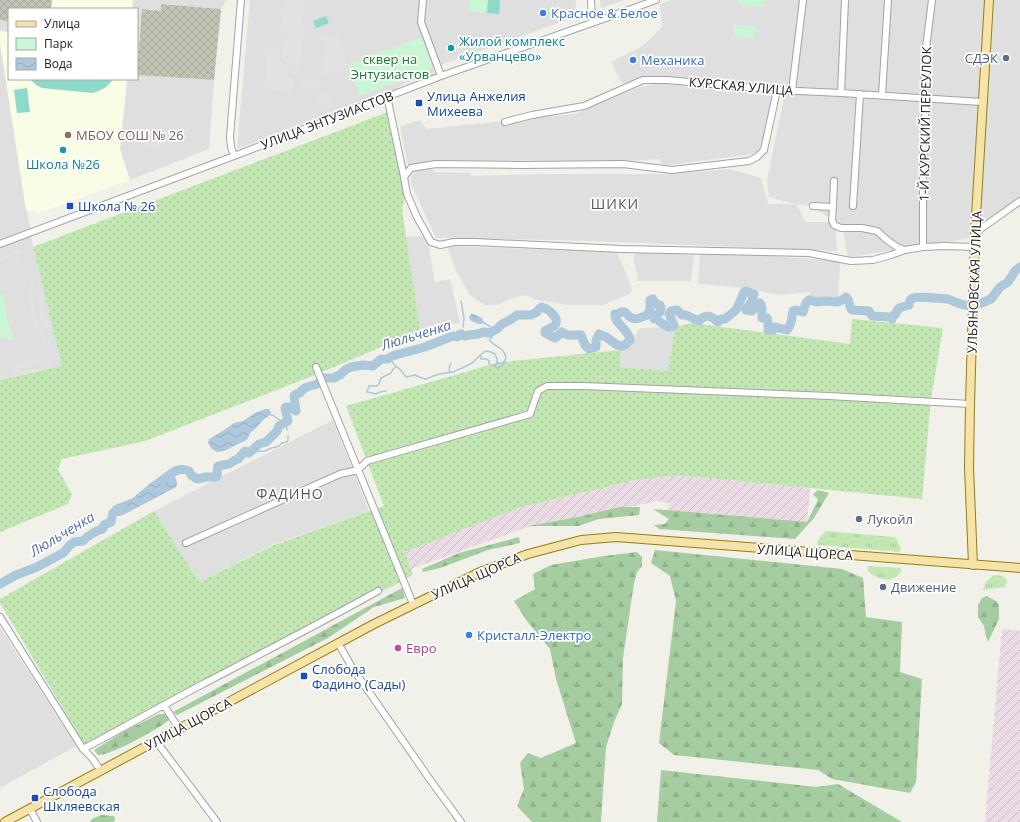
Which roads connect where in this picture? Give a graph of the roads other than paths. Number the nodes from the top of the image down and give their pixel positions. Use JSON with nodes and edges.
{"nodes":[{"id":1,"x":241,"y":0,"type":"edge"},
{"id":2,"x":423,"y":0,"type":"edge"},
{"id":3,"x":591,"y":0,"type":"edge"},
{"id":4,"x":656,"y":0,"type":"edge"},
{"id":5,"x":802,"y":0,"type":"edge"},
{"id":6,"x":844,"y":0,"type":"edge"},
{"id":7,"x":888,"y":0,"type":"edge"},
{"id":8,"x":932,"y":0,"type":"edge"},
{"id":9,"x":989,"y":0,"type":"edge"},
{"id":10,"x":592,"y":23,"type":"junction"},
{"id":11,"x":441,"y":76,"type":"junction"},
{"id":12,"x":777,"y":90,"type":"junction"},
{"id":13,"x":792,"y":91,"type":"junction"},
{"id":14,"x":841,"y":93,"type":"junction"},
{"id":15,"x":860,"y":94,"type":"junction"},
{"id":16,"x":882,"y":95,"type":"junction"},
{"id":17,"x":387,"y":96,"type":"junction"},
{"id":18,"x":926,"y":99,"type":"junction"},
{"id":19,"x":982,"y":102,"type":"junction"},
{"id":20,"x":505,"y":122,"type":"dead end"},
{"id":21,"x":234,"y":156,"type":"junction"},
{"id":22,"x":404,"y":177,"type":"junction"},
{"id":23,"x":834,"y":181,"type":"dead end"},
{"id":24,"x":1020,"y":201,"type":"edge"},
{"id":25,"x":813,"y":206,"type":"dead end"},
{"id":26,"x":853,"y":206,"type":"dead end"},
{"id":27,"x":833,"y":207,"type":"junction"},
{"id":28,"x":975,"y":232,"type":"junction"},
{"id":29,"x":0,"y":244,"type":"edge"},
{"id":30,"x":975,"y":247,"type":"junction"},
{"id":31,"x":923,"y":248,"type":"junction"},
{"id":32,"x":906,"y":250,"type":"junction"},
{"id":33,"x":316,"y":366,"type":"dead end"},
{"id":34,"x":970,"y":404,"type":"junction"},
{"id":35,"x":358,"y":470,"type":"junction"},
{"id":36,"x":186,"y":543,"type":"dead end"},
{"id":37,"x":973,"y":565,"type":"junction"},
{"id":38,"x":1020,"y":568,"type":"edge"},
{"id":39,"x":378,"y":591,"type":"dead end"},
{"id":40,"x":414,"y":604,"type":"junction"},
{"id":41,"x":0,"y":617,"type":"edge"},
{"id":42,"x":338,"y":643,"type":"junction"},
{"id":43,"x":164,"y":705,"type":"junction"},
{"id":44,"x":179,"y":729,"type":"junction"},
{"id":45,"x":156,"y":741,"type":"junction"},
{"id":46,"x":83,"y":749,"type":"junction"},
{"id":47,"x":101,"y":771,"type":"junction"},
{"id":48,"x":30,"y":809,"type":"junction"},
{"id":49,"x":5,"y":822,"type":"edge"},
{"id":50,"x":37,"y":822,"type":"edge"},
{"id":51,"x":217,"y":822,"type":"edge"},
{"id":52,"x":462,"y":822,"type":"edge"}],
"edges":[{"from":1,"to":21,"type":"street"},
{"from":2,"to":11,"type":"street"},
{"from":3,"to":10,"type":"street"},
{"from":4,"to":10,"type":"street","name":"УЛИЦА ЭНТУЗИАСТОВ"},
{"from":5,"to":13,"type":"street"},
{"from":6,"to":14,"type":"street"},
{"from":7,"to":16,"type":"street"},
{"from":8,"to":18,"type":"street","name":"1-Й КУРСКИЙ ПЕРЕУЛОК"},
{"from":9,"to":19,"type":"main road","name":"УЛЬЯНОВСКАЯ УЛИЦА"},
{"from":10,"to":11,"type":"street","name":"УЛИЦА ЭНТУЗИАСТОВ"},
{"from":11,"to":17,"type":"street","name":"УЛИЦА ЭНТУЗИАСТОВ"},
{"from":12,"to":13,"type":"street","name":"КУРСКАЯ УЛИЦА"},
{"from":12,"to":20,"type":"street","name":"КУРСКАЯ УЛИЦА"},
{"from":12,"to":22,"type":"street"},
{"from":13,"to":14,"type":"street","name":"КУРСКАЯ УЛИЦА"},
{"from":14,"to":15,"type":"street","name":"КУРСКАЯ УЛИЦА"},
{"from":15,"to":16,"type":"street","name":"КУРСКАЯ УЛИЦА"},
{"from":15,"to":26,"type":"street"},
{"from":16,"to":18,"type":"street","name":"КУРСКАЯ УЛИЦА"},
{"from":17,"to":21,"type":"street","name":"УЛИЦА ЭНТУЗИАСТОВ"},
{"from":17,"to":22,"type":"street"},
{"from":18,"to":19,"type":"street","name":"КУРСКАЯ УЛИЦА"},
{"from":18,"to":31,"type":"street","name":"1-Й КУРСКИЙ ПЕРЕУЛОК"},
{"from":19,"to":28,"type":"main road","name":"УЛЬЯНОВСКАЯ УЛИЦА"},
{"from":21,"to":29,"type":"street","name":"УЛИЦА ЭНТУЗИАСТОВ"},
{"from":22,"to":32,"type":"street"},
{"from":23,"to":27,"type":"street"},
{"from":24,"to":28,"type":"street"},
{"from":25,"to":27,"type":"street"},
{"from":27,"to":32,"type":"street"},
{"from":28,"to":30,"type":"main road","name":"УЛЬЯНОВСКАЯ УЛИЦА"},
{"from":30,"to":31,"type":"street"},
{"from":30,"to":34,"type":"main road","name":"УЛЬЯНОВСКАЯ УЛИЦА"},
{"from":31,"to":32,"type":"street"},
{"from":33,"to":35,"type":"street"},
{"from":34,"to":35,"type":"street"},
{"from":34,"to":37,"type":"main road","name":"УЛЬЯНОВСКАЯ УЛИЦА"},
{"from":35,"to":36,"type":"street"},
{"from":35,"to":40,"type":"street"},
{"from":37,"to":38,"type":"main road","name":"УЛИЦА ЩОРСА"},
{"from":37,"to":40,"type":"main road","name":"УЛИЦА ЩОРСА"},
{"from":39,"to":43,"type":"street"},
{"from":40,"to":42,"type":"main road","name":"УЛИЦА ЩОРСА"},
{"from":41,"to":46,"type":"street"},
{"from":42,"to":44,"type":"main road","name":"УЛИЦА ЩОРСА"},
{"from":42,"to":52,"type":"street"},
{"from":43,"to":44,"type":"street"},
{"from":43,"to":46,"type":"street"},
{"from":44,"to":45,"type":"main road","name":"УЛИЦА ЩОРСА"},
{"from":45,"to":47,"type":"main road","name":"УЛИЦА ЩОРСА"},
{"from":45,"to":51,"type":"street"},
{"from":46,"to":47,"type":"street"},
{"from":47,"to":48,"type":"main road","name":"УЛИЦА ЩОРСА"},
{"from":48,"to":49,"type":"main road","name":"УЛИЦА ЩОРСА"},
{"from":48,"to":50,"type":"street"}]}
